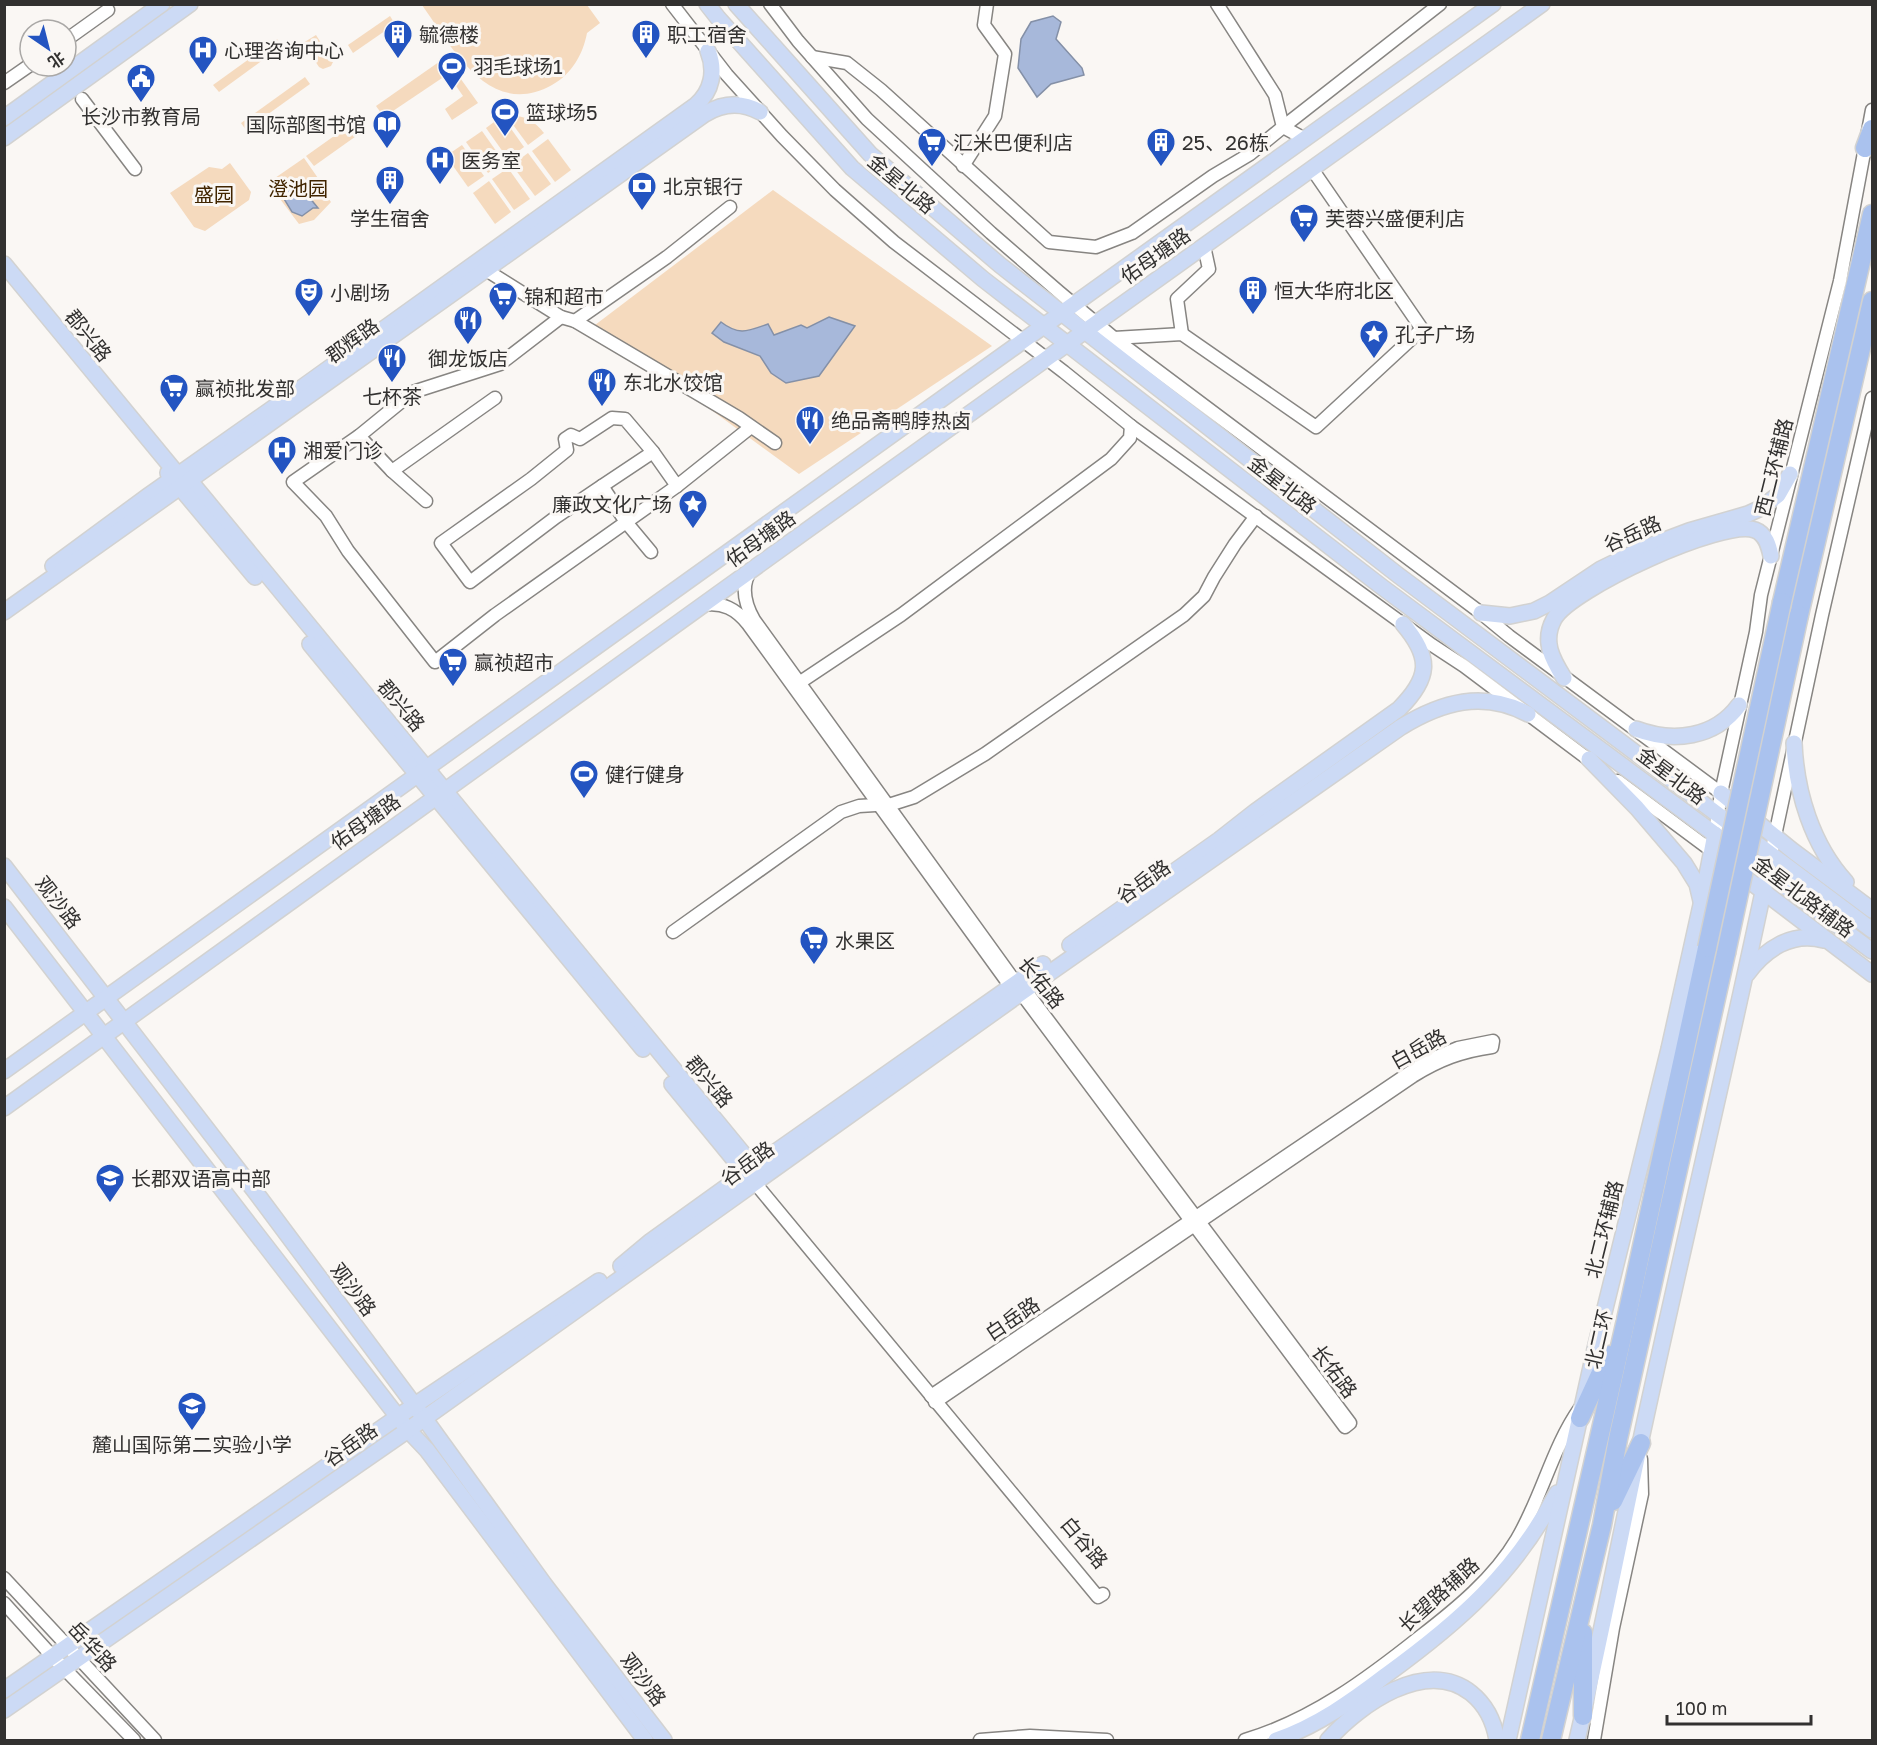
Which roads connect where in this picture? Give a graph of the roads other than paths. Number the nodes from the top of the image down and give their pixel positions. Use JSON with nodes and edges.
{"nodes":[{"id":1,"x":162,"y":4,"type":"edge"},
{"id":2,"x":190,"y":4,"type":"edge"},
{"id":3,"x":672,"y":4,"type":"edge"},
{"id":4,"x":707,"y":4,"type":"edge"},
{"id":5,"x":736,"y":4,"type":"edge"},
{"id":6,"x":770,"y":4,"type":"edge"},
{"id":7,"x":987,"y":4,"type":"edge"},
{"id":8,"x":1216,"y":4,"type":"edge"},
{"id":9,"x":1440,"y":4,"type":"edge"},
{"id":10,"x":1493,"y":4,"type":"edge"},
{"id":11,"x":1542,"y":4,"type":"edge"},
{"id":12,"x":108,"y":10,"type":"dead end"},
{"id":13,"x":78,"y":31,"type":"edge"},
{"id":14,"x":708,"y":51,"type":"junction"},
{"id":15,"x":812,"y":57,"type":"junction"},
{"id":16,"x":18,"y":73,"type":"edge"},
{"id":17,"x":4,"y":83,"type":"edge"},
{"id":18,"x":82,"y":99,"type":"dead end"},
{"id":19,"x":1872,"y":110,"type":"edge"},
{"id":20,"x":760,"y":112,"type":"junction"},
{"id":21,"x":4,"y":118,"type":"edge"},
{"id":22,"x":1283,"y":127,"type":"junction"},
{"id":23,"x":1872,"y":129,"type":"edge"},
{"id":24,"x":4,"y":138,"type":"edge"},
{"id":25,"x":1305,"y":139,"type":"junction"},
{"id":26,"x":1865,"y":148,"type":"junction"},
{"id":27,"x":963,"y":166,"type":"junction"},
{"id":28,"x":135,"y":169,"type":"dead end"},
{"id":29,"x":1312,"y":169,"type":"junction"},
{"id":30,"x":730,"y":207,"type":"dead end"},
{"id":31,"x":1872,"y":214,"type":"edge"},
{"id":32,"x":1204,"y":246,"type":"junction"},
{"id":33,"x":4,"y":264,"type":"edge"},
{"id":34,"x":486,"y":270,"type":"junction"},
{"id":35,"x":4,"y":277,"type":"edge"},
{"id":36,"x":1872,"y":301,"type":"edge"},
{"id":37,"x":1068,"y":308,"type":"junction"},
{"id":38,"x":561,"y":317,"type":"junction"},
{"id":39,"x":575,"y":321,"type":"junction"},
{"id":40,"x":1044,"y":326,"type":"junction"},
{"id":41,"x":1091,"y":327,"type":"junction"},
{"id":42,"x":1182,"y":334,"type":"junction"},
{"id":43,"x":1114,"y":338,"type":"junction"},
{"id":44,"x":1022,"y":341,"type":"junction"},
{"id":45,"x":1068,"y":344,"type":"junction"},
{"id":46,"x":1046,"y":359,"type":"junction"},
{"id":47,"x":495,"y":398,"type":"dead end"},
{"id":48,"x":1872,"y":398,"type":"edge"},
{"id":49,"x":1131,"y":426,"type":"junction"},
{"id":50,"x":751,"y":427,"type":"junction"},
{"id":51,"x":359,"y":436,"type":"junction"},
{"id":52,"x":775,"y":443,"type":"dead end"},
{"id":53,"x":653,"y":452,"type":"junction"},
{"id":54,"x":392,"y":471,"type":"junction"},
{"id":55,"x":1791,"y":474,"type":"junction"},
{"id":56,"x":180,"y":481,"type":"junction"},
{"id":57,"x":602,"y":486,"type":"junction"},
{"id":58,"x":677,"y":486,"type":"junction"},
{"id":59,"x":426,"y":501,"type":"dead end"},
{"id":60,"x":1256,"y":516,"type":"junction"},
{"id":61,"x":626,"y":522,"type":"junction"},
{"id":62,"x":651,"y":552,"type":"dead end"},
{"id":63,"x":1771,"y":556,"type":"junction"},
{"id":64,"x":751,"y":570,"type":"junction"},
{"id":65,"x":4,"y":601,"type":"edge"},
{"id":66,"x":702,"y":605,"type":"junction"},
{"id":67,"x":4,"y":612,"type":"edge"},
{"id":68,"x":1481,"y":613,"type":"junction"},
{"id":69,"x":1403,"y":624,"type":"junction"},
{"id":70,"x":1564,"y":678,"type":"junction"},
{"id":71,"x":800,"y":683,"type":"junction"},
{"id":72,"x":1739,"y":705,"type":"junction"},
{"id":73,"x":1528,"y":714,"type":"junction"},
{"id":74,"x":1636,"y":729,"type":"junction"},
{"id":75,"x":1794,"y":743,"type":"junction"},
{"id":76,"x":1589,"y":759,"type":"junction"},
{"id":77,"x":423,"y":773,"type":"junction"},
{"id":78,"x":1721,"y":793,"type":"junction"},
{"id":79,"x":440,"y":794,"type":"junction"},
{"id":80,"x":882,"y":804,"type":"junction"},
{"id":81,"x":1718,"y":814,"type":"junction"},
{"id":82,"x":1715,"y":834,"type":"junction"},
{"id":83,"x":1775,"y":837,"type":"junction"},
{"id":84,"x":1712,"y":851,"type":"junction"},
{"id":85,"x":1771,"y":855,"type":"junction"},
{"id":86,"x":4,"y":866,"type":"edge"},
{"id":87,"x":1767,"y":873,"type":"junction"},
{"id":88,"x":1763,"y":892,"type":"junction"},
{"id":89,"x":1701,"y":906,"type":"junction"},
{"id":90,"x":4,"y":907,"type":"edge"},
{"id":91,"x":1872,"y":910,"type":"edge"},
{"id":92,"x":1872,"y":930,"type":"edge"},
{"id":93,"x":673,"y":932,"type":"dead end"},
{"id":94,"x":1828,"y":941,"type":"junction"},
{"id":95,"x":1872,"y":953,"type":"edge"},
{"id":96,"x":1872,"y":974,"type":"edge"},
{"id":97,"x":1746,"y":976,"type":"junction"},
{"id":98,"x":1018,"y":988,"type":"junction"},
{"id":99,"x":106,"y":998,"type":"junction"},
{"id":100,"x":86,"y":1012,"type":"junction"},
{"id":101,"x":124,"y":1022,"type":"junction"},
{"id":102,"x":105,"y":1036,"type":"junction"},
{"id":103,"x":4,"y":1071,"type":"edge"},
{"id":104,"x":4,"y":1108,"type":"edge"},
{"id":105,"x":754,"y":1175,"type":"junction"},
{"id":106,"x":1195,"y":1222,"type":"junction"},
{"id":107,"x":1626,"y":1320,"type":"junction"},
{"id":108,"x":936,"y":1397,"type":"junction"},
{"id":109,"x":415,"y":1405,"type":"junction"},
{"id":110,"x":1581,"y":1411,"type":"junction"},
{"id":111,"x":424,"y":1418,"type":"junction"},
{"id":112,"x":403,"y":1424,"type":"junction"},
{"id":113,"x":1641,"y":1443,"type":"junction"},
{"id":114,"x":1567,"y":1475,"type":"junction"},
{"id":115,"x":1602,"y":1525,"type":"junction"},
{"id":116,"x":4,"y":1578,"type":"edge"},
{"id":117,"x":4,"y":1602,"type":"edge"},
{"id":118,"x":1583,"y":1609,"type":"junction"},
{"id":119,"x":66,"y":1646,"type":"junction"},
{"id":120,"x":77,"y":1658,"type":"junction"},
{"id":121,"x":58,"y":1662,"type":"junction"},
{"id":122,"x":4,"y":1690,"type":"edge"},
{"id":123,"x":4,"y":1710,"type":"edge"},
{"id":124,"x":1583,"y":1716,"type":"junction"},
{"id":125,"x":134,"y":1740,"type":"edge"},
{"id":126,"x":154,"y":1740,"type":"edge"},
{"id":127,"x":645,"y":1740,"type":"edge"},
{"id":128,"x":664,"y":1740,"type":"edge"},
{"id":129,"x":980,"y":1740,"type":"edge"},
{"id":130,"x":1107,"y":1740,"type":"edge"},
{"id":131,"x":1245,"y":1740,"type":"edge"},
{"id":132,"x":1276,"y":1740,"type":"edge"},
{"id":133,"x":1328,"y":1740,"type":"edge"},
{"id":134,"x":1497,"y":1740,"type":"edge"},
{"id":135,"x":1508,"y":1740,"type":"edge"},
{"id":136,"x":1530,"y":1740,"type":"edge"},
{"id":137,"x":1551,"y":1740,"type":"edge"},
{"id":138,"x":1577,"y":1740,"type":"edge"},
{"id":139,"x":1594,"y":1740,"type":"edge"}],
"edges":[{"from":1,"to":21,"type":"main road"},
{"from":2,"to":24,"type":"main road"},
{"from":3,"to":14,"type":"street"},
{"from":4,"to":40,"type":"main road","name":"金星北路"},
{"from":5,"to":37,"type":"main road","name":"金星北路"},
{"from":6,"to":15,"type":"street"},
{"from":7,"to":27,"type":"street"},
{"from":8,"to":22,"type":"street"},
{"from":9,"to":22,"type":"street"},
{"from":10,"to":25,"type":"main road","name":"佑母塘路"},
{"from":11,"to":29,"type":"main road","name":"佑母塘路"},
{"from":12,"to":13,"type":"street"},
{"from":14,"to":20,"type":"street"},
{"from":14,"to":56,"type":"main road","name":"郡辉路"},
{"from":15,"to":27,"type":"street"},
{"from":15,"to":37,"type":"street"},
{"from":16,"to":17,"type":"street"},
{"from":18,"to":28,"type":"street"},
{"from":19,"to":26,"type":"street","name":"西二环辅路"},
{"from":20,"to":34,"type":"main road","name":"郡辉路"},
{"from":20,"to":44,"type":"street"},
{"from":22,"to":25,"type":"street"},
{"from":22,"to":27,"type":"street"},
{"from":23,"to":26,"type":"highway"},
{"from":25,"to":37,"type":"main road","name":"佑母塘路"},
{"from":26,"to":55,"type":"street","name":"西二环辅路"},
{"from":29,"to":32,"type":"main road","name":"佑母塘路"},
{"from":29,"to":42,"type":"street"},
{"from":30,"to":39,"type":"street"},
{"from":31,"to":107,"type":"highway","name":"北二环","bridge":true},
{"from":32,"to":41,"type":"main road","name":"佑母塘路"},
{"from":32,"to":42,"type":"street"},
{"from":33,"to":56,"type":"main road","name":"郡兴路"},
{"from":34,"to":38,"type":"street"},
{"from":34,"to":56,"type":"main road","name":"郡辉路"},
{"from":35,"to":56,"type":"main road","name":"郡兴路"},
{"from":36,"to":115,"type":"highway","bridge":true},
{"from":37,"to":40,"type":"main road","name":"佑母塘路"},
{"from":37,"to":41,"type":"main road","name":"金星北路"},
{"from":38,"to":39,"type":"street"},
{"from":38,"to":51,"type":"street"},
{"from":39,"to":50,"type":"street"},
{"from":40,"to":44,"type":"main road","name":"佑母塘路"},
{"from":40,"to":45,"type":"main road","name":"金星北路"},
{"from":41,"to":43,"type":"street"},
{"from":41,"to":45,"type":"main road","name":"佑母塘路"},
{"from":41,"to":81,"type":"main road","name":"金星北路"},
{"from":42,"to":43,"type":"street"},
{"from":43,"to":68,"type":"street"},
{"from":44,"to":46,"type":"street"},
{"from":44,"to":77,"type":"main road","name":"佑母塘路"},
{"from":45,"to":46,"type":"main road","name":"佑母塘路"},
{"from":45,"to":82,"type":"main road","name":"金星北路"},
{"from":46,"to":49,"type":"street"},
{"from":46,"to":64,"type":"main road","name":"佑母塘路"},
{"from":47,"to":54,"type":"street"},
{"from":48,"to":75,"type":"street"},
{"from":49,"to":60,"type":"street"},
{"from":49,"to":71,"type":"street"},
{"from":50,"to":52,"type":"street"},
{"from":50,"to":58,"type":"street"},
{"from":51,"to":54,"type":"street"},
{"from":51,"to":61,"type":"street"},
{"from":53,"to":57,"type":"street"},
{"from":53,"to":57,"type":"street"},
{"from":53,"to":58,"type":"street"},
{"from":54,"to":59,"type":"street"},
{"from":55,"to":63,"type":"street","name":"西二环辅路"},
{"from":55,"to":68,"type":"main road","name":"谷岳路"},
{"from":56,"to":65,"type":"main road","name":"郡辉路"},
{"from":56,"to":67,"type":"main road","name":"郡辉路"},
{"from":56,"to":77,"type":"main road","name":"郡兴路"},
{"from":57,"to":61,"type":"street"},
{"from":58,"to":61,"type":"street"},
{"from":60,"to":69,"type":"street"},
{"from":60,"to":80,"type":"street"},
{"from":61,"to":62,"type":"street"},
{"from":63,"to":70,"type":"main road","name":"谷岳路"},
{"from":63,"to":72,"type":"street","name":"西二环辅路"},
{"from":64,"to":66,"type":"main road","name":"佑母塘路"},
{"from":64,"to":71,"type":"street","name":"长佑路"},
{"from":66,"to":79,"type":"main road","name":"佑母塘路"},
{"from":66,"to":80,"type":"street","name":"长佑路"},
{"from":68,"to":70,"type":"street"},
{"from":69,"to":73,"type":"street"},
{"from":69,"to":98,"type":"main road"},
{"from":70,"to":74,"type":"street"},
{"from":71,"to":80,"type":"street","name":"长佑路"},
{"from":72,"to":74,"type":"main road"},
{"from":72,"to":78,"type":"street","name":"西二环辅路"},
{"from":73,"to":76,"type":"street"},
{"from":73,"to":98,"type":"main road","name":"谷岳路"},
{"from":74,"to":78,"type":"street"},
{"from":75,"to":83,"type":"street"},
{"from":75,"to":91,"type":"main road"},
{"from":76,"to":84,"type":"street"},
{"from":76,"to":89,"type":"main road"},
{"from":77,"to":79,"type":"main road","name":"郡兴路"},
{"from":77,"to":99,"type":"main road","name":"佑母塘路"},
{"from":78,"to":81,"type":"street","name":"西二环辅路"},
{"from":78,"to":83,"type":"main road","name":"金星北路辅路"},
{"from":79,"to":101,"type":"main road","name":"佑母塘路"},
{"from":79,"to":105,"type":"main road","name":"郡兴路"},
{"from":80,"to":93,"type":"street"},
{"from":80,"to":98,"type":"street","name":"长佑路"},
{"from":81,"to":82,"type":"street","name":"西二环辅路"},
{"from":81,"to":85,"type":"main road","name":"金星北路"},
{"from":82,"to":84,"type":"main road","name":"北二环辅路"},
{"from":82,"to":87,"type":"main road","name":"金星北路"},
{"from":83,"to":85,"type":"street"},
{"from":83,"to":91,"type":"main road","name":"金星北路辅路"},
{"from":84,"to":88,"type":"main road","name":"金星北路辅路"},
{"from":84,"to":89,"type":"main road","name":"北二环辅路"},
{"from":85,"to":87,"type":"street"},
{"from":85,"to":92,"type":"main road","name":"金星北路"},
{"from":86,"to":99,"type":"main road","name":"观沙路"},
{"from":87,"to":88,"type":"main road"},
{"from":87,"to":95,"type":"main road","name":"金星北路"},
{"from":88,"to":94,"type":"main road","name":"金星北路辅路"},
{"from":88,"to":97,"type":"main road"},
{"from":89,"to":110,"type":"main road","name":"北二环辅路"},
{"from":90,"to":100,"type":"main road","name":"观沙路"},
{"from":94,"to":95,"type":"main road"},
{"from":94,"to":96,"type":"main road","name":"金星北路辅路"},
{"from":94,"to":97,"type":"main road"},
{"from":97,"to":113,"type":"main road"},
{"from":98,"to":105,"type":"main road","name":"谷岳路"},
{"from":98,"to":106,"type":"street","name":"长佑路"},
{"from":99,"to":100,"type":"main road","name":"佑母塘路"},
{"from":99,"to":101,"type":"main road","name":"观沙路"},
{"from":100,"to":102,"type":"main road","name":"观沙路"},
{"from":100,"to":103,"type":"main road","name":"佑母塘路"},
{"from":101,"to":102,"type":"main road","name":"佑母塘路"},
{"from":101,"to":109,"type":"main road","name":"观沙路"},
{"from":102,"to":104,"type":"main road","name":"佑母塘路"},
{"from":102,"to":112,"type":"main road","name":"观沙路"},
{"from":105,"to":108,"type":"street","name":"白谷路"},
{"from":105,"to":109,"type":"main road"},
{"from":105,"to":111,"type":"main road","name":"谷岳路"},
{"from":106,"to":106,"type":"street","name":"长佑路"},
{"from":106,"to":106,"type":"street","name":"白岳路"},
{"from":106,"to":108,"type":"street","name":"白岳路"},
{"from":107,"to":110,"type":"highway"},
{"from":107,"to":136,"type":"highway","name":"北二环"},
{"from":108,"to":108,"type":"street","name":"白谷路"},
{"from":109,"to":111,"type":"main road","name":"观沙路"},
{"from":109,"to":112,"type":"main road"},
{"from":110,"to":114,"type":"main road","name":"北二环辅路"},
{"from":110,"to":131,"type":"street","name":"长望路辅路"},
{"from":111,"to":112,"type":"main road","name":"谷岳路"},
{"from":111,"to":128,"type":"main road","name":"观沙路"},
{"from":112,"to":119,"type":"main road"},
{"from":112,"to":120,"type":"main road","name":"谷岳路"},
{"from":112,"to":127,"type":"main road","name":"观沙路"},
{"from":113,"to":115,"type":"highway"},
{"from":113,"to":124,"type":"main road"},
{"from":113,"to":139,"type":"street"},
{"from":114,"to":132,"type":"main road"},
{"from":114,"to":135,"type":"main road","name":"北二环辅路"},
{"from":115,"to":118,"type":"highway"},
{"from":116,"to":119,"type":"street","name":"岳华路"},
{"from":117,"to":121,"type":"street","name":"岳华路"},
{"from":118,"to":124,"type":"highway"},
{"from":118,"to":137,"type":"highway"},
{"from":119,"to":120,"type":"street","name":"岳华路"},
{"from":119,"to":121,"type":"main road"},
{"from":120,"to":121,"type":"main road","name":"谷岳路"},
{"from":120,"to":126,"type":"street","name":"岳华路"},
{"from":121,"to":122,"type":"main road"},
{"from":121,"to":123,"type":"main road","name":"谷岳路"},
{"from":121,"to":125,"type":"street","name":"岳华路"},
{"from":124,"to":138,"type":"main road"},
{"from":129,"to":130,"type":"street"},
{"from":133,"to":134,"type":"main road"}]}
